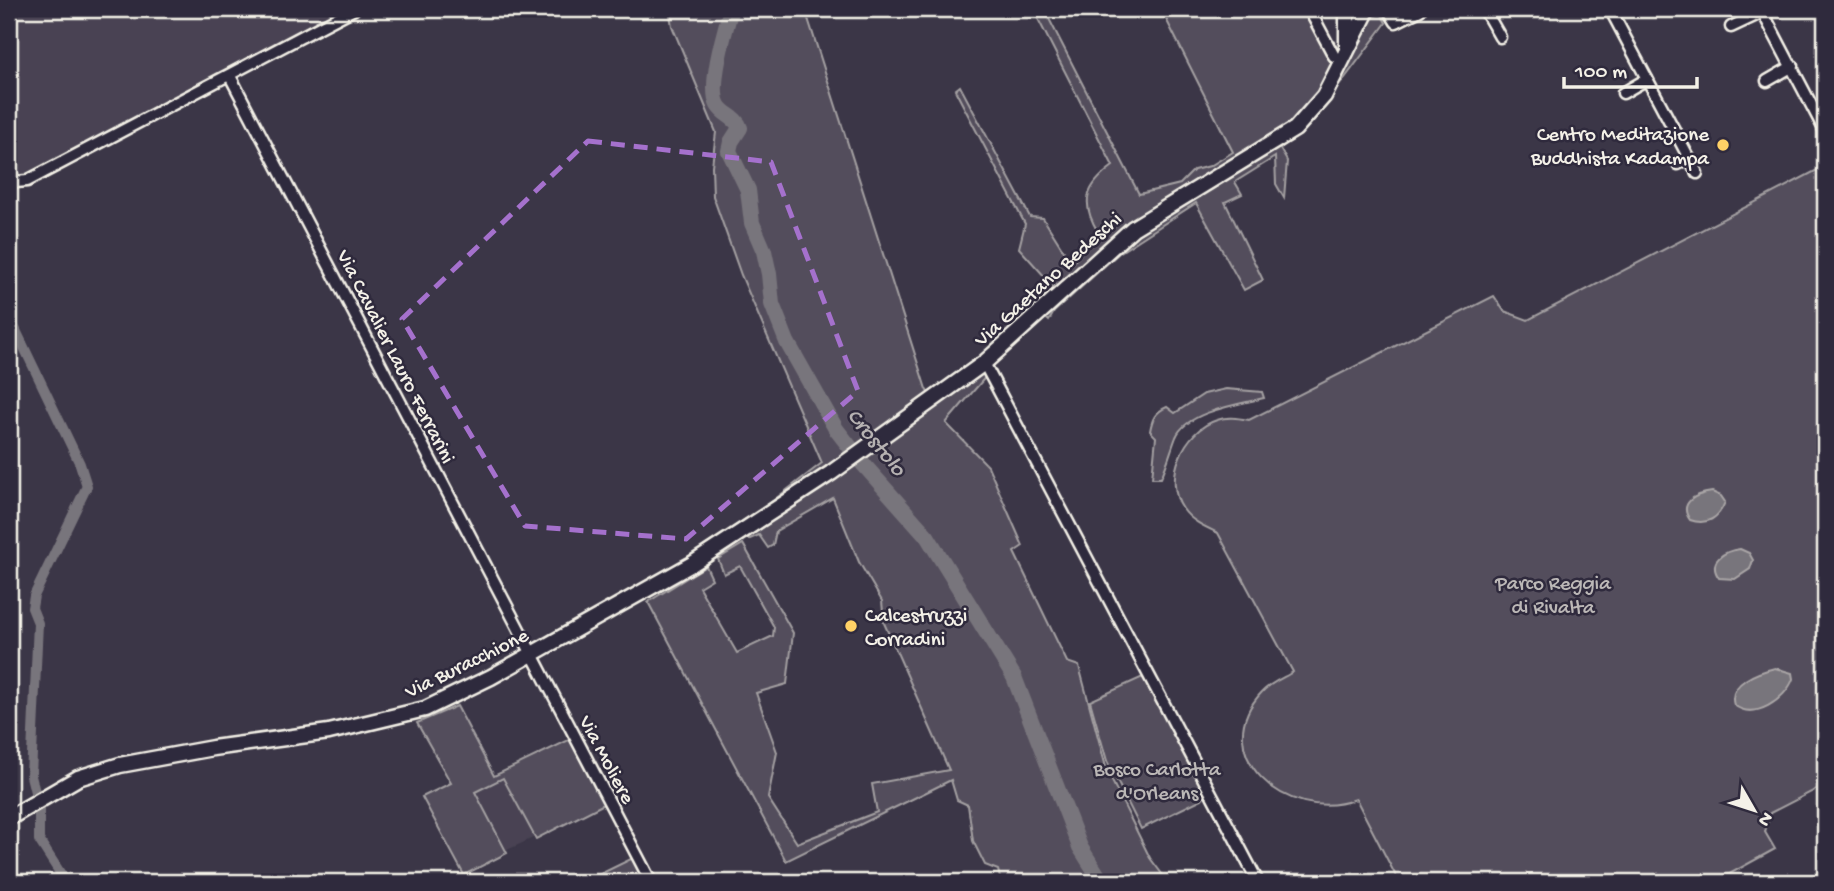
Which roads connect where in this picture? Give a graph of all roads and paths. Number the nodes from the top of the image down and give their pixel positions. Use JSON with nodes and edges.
{"nodes":[{"id":1,"x":354,"y":9,"type":"edge"},
{"id":2,"x":1309,"y":9,"type":"edge"},
{"id":3,"x":1347,"y":9,"type":"edge"},
{"id":4,"x":1484,"y":9,"type":"edge"},
{"id":5,"x":1610,"y":9,"type":"edge"},
{"id":6,"x":1379,"y":10,"type":"edge"},
{"id":7,"x":1420,"y":10,"type":"dead end"},
{"id":8,"x":1762,"y":10,"type":"edge"},
{"id":9,"x":1731,"y":27,"type":"dead end"},
{"id":10,"x":1500,"y":37,"type":"dead end"},
{"id":11,"x":1340,"y":54,"type":"junction"},
{"id":12,"x":1793,"y":66,"type":"junction"},
{"id":13,"x":230,"y":76,"type":"junction"},
{"id":14,"x":1647,"y":79,"type":"junction"},
{"id":15,"x":1767,"y":81,"type":"dead end"},
{"id":16,"x":1623,"y":93,"type":"dead end"},
{"id":17,"x":1825,"y":131,"type":"edge"},
{"id":18,"x":1688,"y":158,"type":"junction"},
{"id":19,"x":1678,"y":164,"type":"dead end"},
{"id":20,"x":9,"y":173,"type":"edge"},
{"id":21,"x":1697,"y":173,"type":"dead end"},
{"id":22,"x":984,"y":363,"type":"junction"},
{"id":23,"x":827,"y":475,"type":"joint"},
{"id":24,"x":531,"y":654,"type":"junction"},
{"id":25,"x":9,"y":818,"type":"edge"},
{"id":26,"x":650,"y":882,"type":"edge"},
{"id":27,"x":1258,"y":882,"type":"edge"}],
"edges":[{"from":1,"to":13,"type":"street"},
{"from":2,"to":11,"type":"street"},
{"from":3,"to":6,"type":"main road"},
{"from":3,"to":11,"type":"main road","name":"Via Gaetano Bedeschi"},
{"from":4,"to":10,"type":"street"},
{"from":5,"to":14,"type":"street"},
{"from":6,"to":7,"type":"street"},
{"from":6,"to":11,"type":"main road","name":"Via Gaetano Bedeschi"},
{"from":8,"to":9,"type":"street"},
{"from":8,"to":12,"type":"street"},
{"from":11,"to":22,"type":"main road","name":"Via Gaetano Bedeschi"},
{"from":12,"to":15,"type":"street"},
{"from":12,"to":17,"type":"street"},
{"from":13,"to":20,"type":"street"},
{"from":13,"to":24,"type":"street","name":"Via Cavalier Lauro Ferrarini"},
{"from":14,"to":16,"type":"street"},
{"from":14,"to":18,"type":"street"},
{"from":18,"to":19,"type":"street"},
{"from":18,"to":21,"type":"street"},
{"from":22,"to":23,"type":"main road","name":"Via Gaetano Bedeschi"},
{"from":22,"to":27,"type":"street"},
{"from":23,"to":24,"type":"main road","name":"Via Buracchione"},
{"from":24,"to":25,"type":"main road","name":"Via Buracchione"},
{"from":24,"to":26,"type":"street","name":"Via Moliere"}]}
